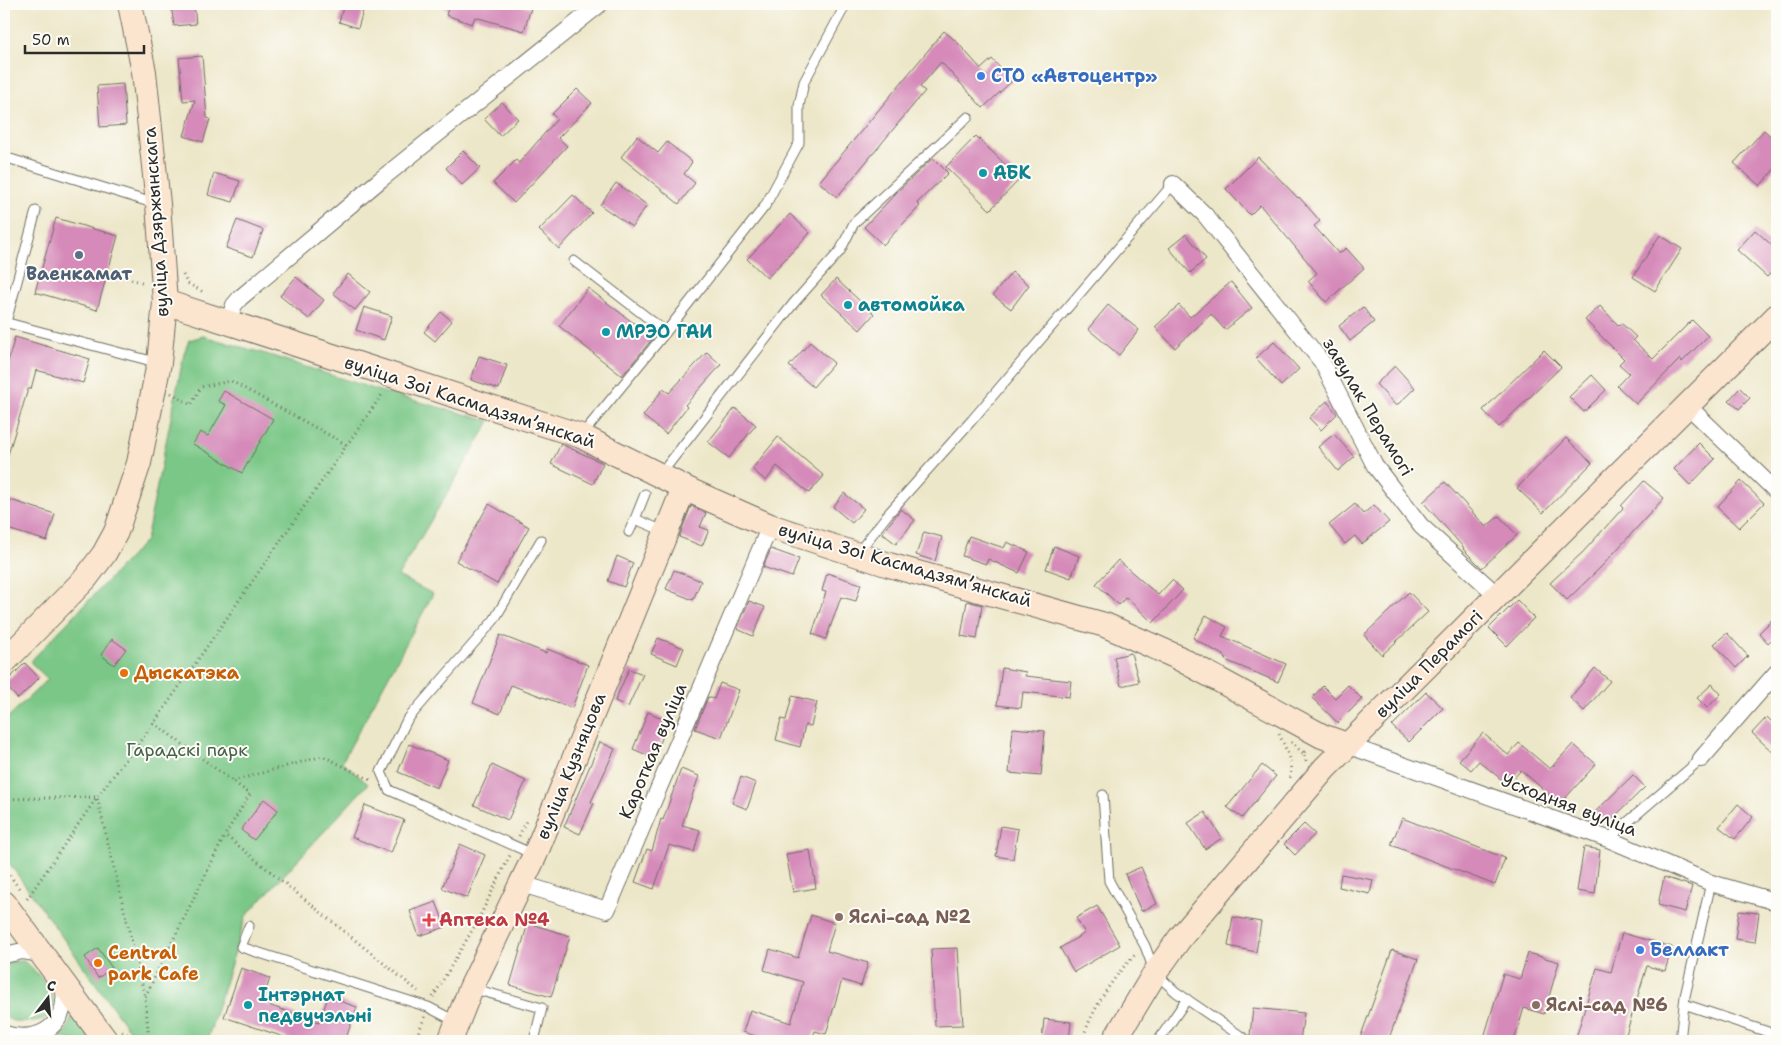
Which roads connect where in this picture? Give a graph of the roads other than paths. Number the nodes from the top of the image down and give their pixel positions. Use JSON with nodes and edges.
{"nodes":[{"id":1,"x":130,"y":4,"type":"edge"},
{"id":2,"x":600,"y":4,"type":"edge"},
{"id":3,"x":846,"y":4,"type":"edge"},
{"id":4,"x":968,"y":117,"type":"dead end"},
{"id":5,"x":4,"y":157,"type":"edge"},
{"id":6,"x":1173,"y":184,"type":"joint"},
{"id":7,"x":158,"y":204,"type":"junction"},
{"id":8,"x":36,"y":211,"type":"dead end"},
{"id":9,"x":574,"y":261,"type":"dead end"},
{"id":10,"x":165,"y":302,"type":"junction"},
{"id":11,"x":1777,"y":316,"type":"edge"},
{"id":12,"x":5,"y":322,"type":"edge"},
{"id":13,"x":228,"y":323,"type":"junction"},
{"id":14,"x":666,"y":332,"type":"junction"},
{"id":15,"x":159,"y":363,"type":"junction"},
{"id":16,"x":1688,"y":406,"type":"junction"},
{"id":17,"x":580,"y":436,"type":"junction"},
{"id":18,"x":660,"y":475,"type":"junction"},
{"id":19,"x":684,"y":488,"type":"junction"},
{"id":20,"x":1777,"y":492,"type":"edge"},
{"id":21,"x":645,"y":494,"type":"dead end"},
{"id":22,"x":635,"y":518,"type":"junction"},
{"id":23,"x":770,"y":526,"type":"junction"},
{"id":24,"x":629,"y":532,"type":"dead end"},
{"id":25,"x":666,"y":532,"type":"junction"},
{"id":26,"x":540,"y":540,"type":"dead end"},
{"id":27,"x":857,"y":554,"type":"junction"},
{"id":28,"x":1498,"y":596,"type":"junction"},
{"id":29,"x":4,"y":662,"type":"edge"},
{"id":30,"x":1777,"y":672,"type":"edge"},
{"id":31,"x":1347,"y":745,"type":"junction"},
{"id":32,"x":1700,"y":758,"type":"joint"},
{"id":33,"x":1103,"y":795,"type":"dead end"},
{"id":34,"x":1608,"y":839,"type":"junction"},
{"id":35,"x":525,"y":851,"type":"junction"},
{"id":36,"x":1711,"y":882,"type":"junction"},
{"id":37,"x":522,"y":884,"type":"junction"},
{"id":38,"x":1777,"y":902,"type":"edge"},
{"id":39,"x":4,"y":903,"type":"edge"},
{"id":40,"x":249,"y":926,"type":"dead end"},
{"id":41,"x":41,"y":954,"type":"junction"},
{"id":42,"x":4,"y":955,"type":"edge"},
{"id":43,"x":1155,"y":973,"type":"junction"},
{"id":44,"x":63,"y":984,"type":"junction"},
{"id":45,"x":471,"y":988,"type":"junction"},
{"id":46,"x":1187,"y":999,"type":"junction"},
{"id":47,"x":1684,"y":1004,"type":"junction"},
{"id":48,"x":453,"y":1031,"type":"edge"},
{"id":49,"x":1777,"y":1035,"type":"edge"},
{"id":50,"x":6,"y":1037,"type":"edge"},
{"id":51,"x":44,"y":1040,"type":"edge"},
{"id":52,"x":106,"y":1041,"type":"edge"},
{"id":53,"x":534,"y":1041,"type":"edge"},
{"id":54,"x":1114,"y":1041,"type":"edge"},
{"id":55,"x":1158,"y":1041,"type":"edge"},
{"id":56,"x":1248,"y":1041,"type":"edge"},
{"id":57,"x":1680,"y":1041,"type":"edge"}],
"edges":[{"from":1,"to":7,"type":"main road","name":"вуліца Дзяржынскага"},
{"from":2,"to":13,"type":"street"},
{"from":3,"to":14,"type":"lane"},
{"from":4,"to":18,"type":"lane"},
{"from":5,"to":7,"type":"lane"},
{"from":6,"to":27,"type":"lane"},
{"from":6,"to":28,"type":"street","name":"завулак Перамогі"},
{"from":7,"to":10,"type":"main road","name":"вуліца Дзяржынскага"},
{"from":8,"to":12,"type":"lane"},
{"from":9,"to":14,"type":"lane"},
{"from":10,"to":13,"type":"main road","name":"вуліца Зоі Касмадзямʼянскай"},
{"from":10,"to":15,"type":"main road","name":"вуліца Дзяржынскага"},
{"from":11,"to":16,"type":"main road","name":"вуліца Перамогі"},
{"from":12,"to":15,"type":"lane"},
{"from":13,"to":17,"type":"main road","name":"вуліца Зоі Касмадзямʼянскай"},
{"from":14,"to":17,"type":"lane"},
{"from":15,"to":29,"type":"main road","name":"вуліца Дзяржынскага"},
{"from":16,"to":20,"type":"street"},
{"from":16,"to":28,"type":"main road","name":"вуліца Перамогі"},
{"from":17,"to":18,"type":"main road","name":"вуліца Зоі Касмадзямʼянскай"},
{"from":18,"to":19,"type":"main road","name":"вуліца Зоі Касмадзямʼянскай"},
{"from":19,"to":23,"type":"main road","name":"вуліца Зоі Касмадзямʼянскай"},
{"from":19,"to":25,"type":"main road","name":"вуліца Кузняцова"},
{"from":21,"to":22,"type":"lane"},
{"from":22,"to":24,"type":"lane"},
{"from":22,"to":25,"type":"lane"},
{"from":23,"to":27,"type":"main road","name":"вуліца Зоі Касмадзямʼянскай"},
{"from":23,"to":37,"type":"street","name":"Кароткая вуліца"},
{"from":25,"to":35,"type":"main road","name":"вуліца Кузняцова"},
{"from":26,"to":35,"type":"lane"},
{"from":27,"to":31,"type":"main road","name":"вуліца Зоі Касмадзямʼянскай"},
{"from":28,"to":31,"type":"main road","name":"вуліца Перамогі"},
{"from":30,"to":32,"type":"street"},
{"from":31,"to":34,"type":"street","name":"Усходняя вуліца"},
{"from":31,"to":43,"type":"main road","name":"вуліца Перамогі"},
{"from":32,"to":34,"type":"lane"},
{"from":33,"to":43,"type":"lane"},
{"from":34,"to":36,"type":"street","name":"Усходняя вуліца"},
{"from":35,"to":37,"type":"main road","name":"вуліца Кузняцова"},
{"from":36,"to":38,"type":"street","name":"Усходняя вуліца"},
{"from":36,"to":47,"type":"lane"},
{"from":37,"to":45,"type":"main road","name":"вуліца Кузняцова"},
{"from":39,"to":41,"type":"main road"},
{"from":40,"to":48,"type":"lane"},
{"from":41,"to":42,"type":"street"},
{"from":41,"to":44,"type":"main road"},
{"from":43,"to":46,"type":"lane"},
{"from":43,"to":54,"type":"main road","name":"вуліца Перамогі"},
{"from":44,"to":51,"type":"street"},
{"from":44,"to":52,"type":"main road"},
{"from":45,"to":48,"type":"main road","name":"вуліца Кузняцова"},
{"from":45,"to":53,"type":"lane"},
{"from":46,"to":55,"type":"lane"},
{"from":46,"to":56,"type":"lane"},
{"from":47,"to":49,"type":"lane"},
{"from":47,"to":57,"type":"lane"},
{"from":50,"to":51,"type":"street"}]}
